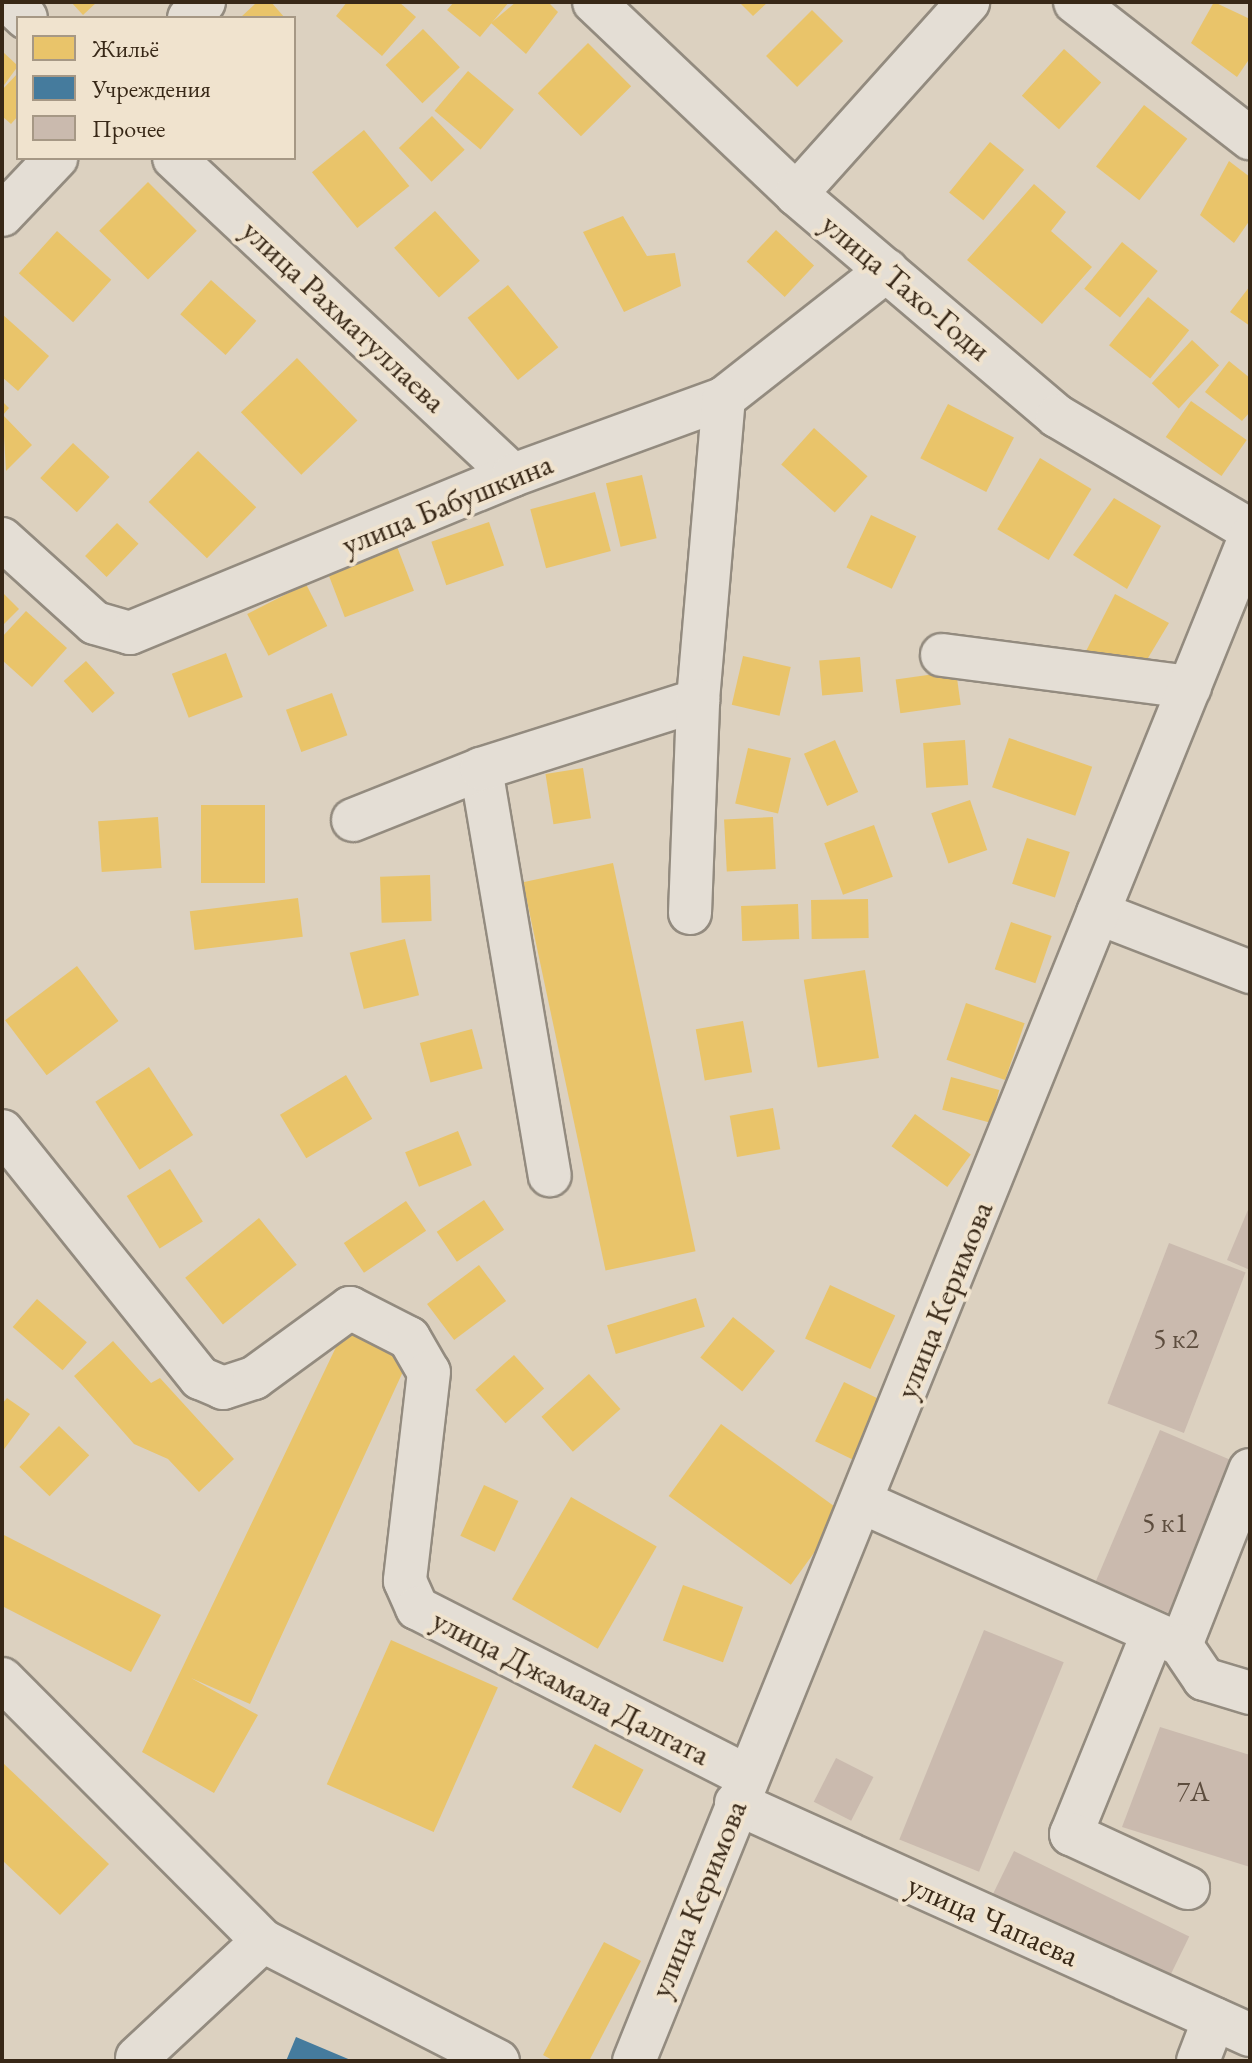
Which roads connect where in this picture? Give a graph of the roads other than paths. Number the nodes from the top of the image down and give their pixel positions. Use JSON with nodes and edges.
{"nodes":[{"id":1,"x":9,"y":2,"type":"edge"},
{"id":2,"x":594,"y":2,"type":"edge"},
{"id":3,"x":968,"y":2,"type":"edge"},
{"id":4,"x":1075,"y":2,"type":"edge"},
{"id":5,"x":24,"y":16,"type":"edge"},
{"id":6,"x":1250,"y":138,"type":"edge"},
{"id":7,"x":54,"y":160,"type":"edge"},
{"id":8,"x":176,"y":160,"type":"edge"},
{"id":9,"x":796,"y":194,"type":"junction"},
{"id":10,"x":2,"y":215,"type":"edge"},
{"id":11,"x":887,"y":270,"type":"junction"},
{"id":12,"x":724,"y":398,"type":"junction"},
{"id":13,"x":513,"y":475,"type":"junction"},
{"id":14,"x":1250,"y":530,"type":"edge"},
{"id":15,"x":1250,"y":537,"type":"edge"},
{"id":16,"x":2,"y":539,"type":"edge"},
{"id":17,"x":1241,"y":585,"type":"edge"},
{"id":18,"x":942,"y":655,"type":"dead end"},
{"id":19,"x":1190,"y":687,"type":"junction"},
{"id":20,"x":698,"y":700,"type":"junction"},
{"id":21,"x":481,"y":769,"type":"junction"},
{"id":22,"x":353,"y":820,"type":"dead end"},
{"id":23,"x":690,"y":913,"type":"dead end"},
{"id":24,"x":1098,"y":913,"type":"junction"},
{"id":25,"x":1250,"y":972,"type":"edge"},
{"id":26,"x":2,"y":1131,"type":"edge"},
{"id":27,"x":550,"y":1175,"type":"dead end"},
{"id":28,"x":1250,"y":1470,"type":"edge"},
{"id":29,"x":864,"y":1503,"type":"junction"},
{"id":30,"x":1166,"y":1640,"type":"junction"},
{"id":31,"x":2,"y":1679,"type":"edge"},
{"id":32,"x":1250,"y":1693,"type":"edge"},
{"id":33,"x":742,"y":1790,"type":"junction"},
{"id":34,"x":1188,"y":1888,"type":"dead end"},
{"id":35,"x":263,"y":1941,"type":"junction"},
{"id":36,"x":1232,"y":2027,"type":"edge"},
{"id":37,"x":137,"y":2058,"type":"dead end"},
{"id":38,"x":498,"y":2061,"type":"edge"},
{"id":39,"x":634,"y":2061,"type":"edge"},
{"id":40,"x":1198,"y":2061,"type":"edge"}],
"edges":[{"from":1,"to":5,"type":"street"},
{"from":2,"to":9,"type":"street","name":"улица Тахо-Годи"},
{"from":3,"to":9,"type":"street"},
{"from":4,"to":6,"type":"street"},
{"from":7,"to":10,"type":"street"},
{"from":8,"to":13,"type":"street","name":"улица Рахматуллаева"},
{"from":9,"to":11,"type":"street","name":"улица Тахо-Годи"},
{"from":11,"to":12,"type":"street","name":"улица Бабушкина"},
{"from":11,"to":14,"type":"street","name":"улица Тахо-Годи"},
{"from":12,"to":13,"type":"street","name":"улица Бабушкина"},
{"from":12,"to":20,"type":"street"},
{"from":13,"to":16,"type":"street","name":"улица Бабушкина"},
{"from":15,"to":17,"type":"street","name":"улица Керимова"},
{"from":17,"to":19,"type":"street","name":"улица Керимова"},
{"from":18,"to":19,"type":"street"},
{"from":19,"to":24,"type":"street","name":"улица Керимова"},
{"from":20,"to":21,"type":"street"},
{"from":20,"to":23,"type":"street"},
{"from":21,"to":22,"type":"street"},
{"from":21,"to":27,"type":"street"},
{"from":24,"to":25,"type":"street"},
{"from":24,"to":29,"type":"street","name":"улица Керимова"},
{"from":26,"to":33,"type":"street","name":"улица Джамала Далгата"},
{"from":28,"to":30,"type":"street"},
{"from":29,"to":30,"type":"street"},
{"from":29,"to":33,"type":"street","name":"улица Керимова"},
{"from":30,"to":32,"type":"street"},
{"from":30,"to":34,"type":"street"},
{"from":31,"to":35,"type":"street"},
{"from":33,"to":36,"type":"street","name":"улица Чапаева"},
{"from":33,"to":39,"type":"street","name":"улица Керимова"},
{"from":35,"to":37,"type":"street"},
{"from":35,"to":38,"type":"street"},
{"from":36,"to":40,"type":"street"}]}
